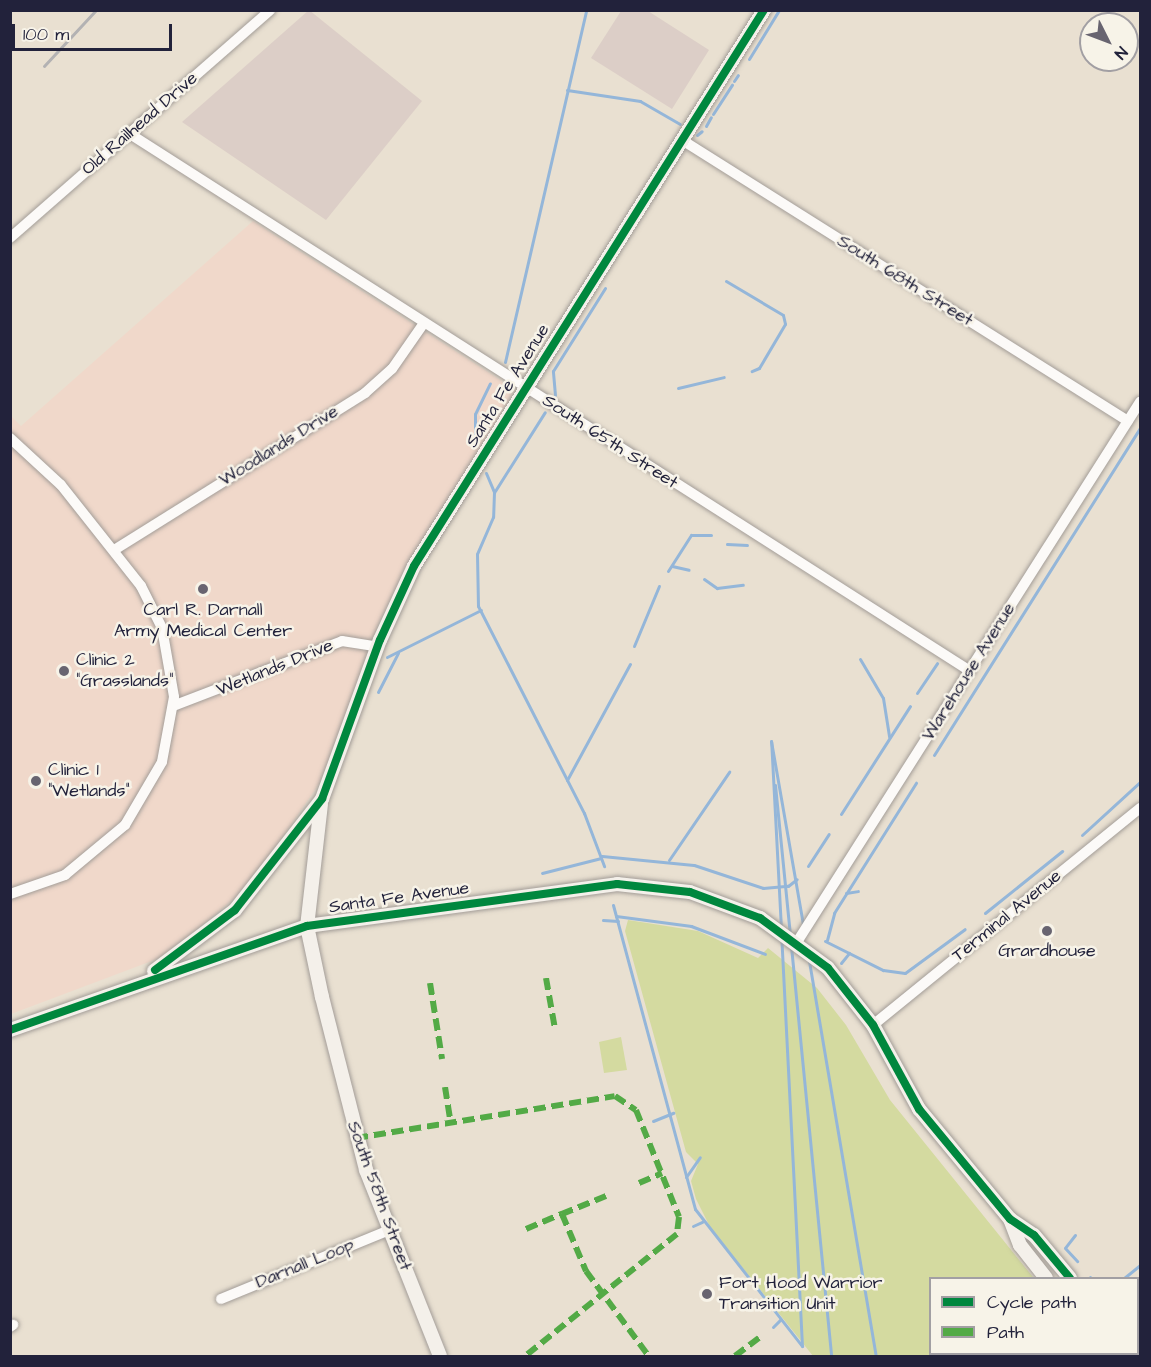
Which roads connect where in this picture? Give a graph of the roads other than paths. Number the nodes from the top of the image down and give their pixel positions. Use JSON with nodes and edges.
{"nodes":[{"id":1,"x":270,"y":10,"type":"edge"},
{"id":2,"x":764,"y":10,"type":"edge"},
{"id":3,"x":130,"y":134,"type":"junction"},
{"id":4,"x":682,"y":140,"type":"junction"},
{"id":5,"x":10,"y":238,"type":"edge"},
{"id":6,"x":424,"y":323,"type":"junction"},
{"id":7,"x":524,"y":387,"type":"junction"},
{"id":8,"x":1140,"y":402,"type":"edge"},
{"id":9,"x":1128,"y":421,"type":"junction"},
{"id":10,"x":10,"y":438,"type":"edge"},
{"id":11,"x":114,"y":550,"type":"junction"},
{"id":12,"x":378,"y":647,"type":"junction"},
{"id":13,"x":970,"y":671,"type":"junction"},
{"id":14,"x":173,"y":706,"type":"junction"},
{"id":15,"x":322,"y":799,"type":"junction"},
{"id":16,"x":1140,"y":808,"type":"edge"},
{"id":17,"x":10,"y":894,"type":"edge"},
{"id":18,"x":307,"y":926,"type":"junction"},
{"id":19,"x":797,"y":942,"type":"junction"},
{"id":20,"x":134,"y":984,"type":"junction"},
{"id":21,"x":873,"y":1025,"type":"junction"},
{"id":22,"x":10,"y":1030,"type":"edge"},
{"id":23,"x":1010,"y":1219,"type":"junction"},
{"id":24,"x":389,"y":1230,"type":"junction"},
{"id":25,"x":1045,"y":1277,"type":"edge"},
{"id":26,"x":1069,"y":1277,"type":"edge"},
{"id":27,"x":221,"y":1299,"type":"dead end"},
{"id":28,"x":440,"y":1356,"type":"edge"}],
"edges":[{"from":1,"to":3,"type":"street","name":"Old Railhead Drive"},
{"from":2,"to":4,"type":"street","name":"Santa Fe Avenue"},
{"from":3,"to":5,"type":"street","name":"Old Railhead Drive"},
{"from":3,"to":6,"type":"street","name":"South 65th Street"},
{"from":4,"to":7,"type":"street","name":"Santa Fe Avenue"},
{"from":4,"to":9,"type":"street","name":"South 68th Street"},
{"from":6,"to":7,"type":"street","name":"South 65th Street"},
{"from":6,"to":11,"type":"street","name":"Woodlands Drive"},
{"from":7,"to":12,"type":"street","name":"Santa Fe Avenue"},
{"from":7,"to":13,"type":"street","name":"South 65th Street"},
{"from":8,"to":9,"type":"street","name":"Warehouse Avenue"},
{"from":9,"to":13,"type":"street","name":"Warehouse Avenue"},
{"from":10,"to":11,"type":"street"},
{"from":11,"to":14,"type":"street"},
{"from":12,"to":14,"type":"street","name":"Wetlands Drive"},
{"from":12,"to":15,"type":"street","name":"Santa Fe Avenue"},
{"from":13,"to":19,"type":"street","name":"Warehouse Avenue"},
{"from":14,"to":17,"type":"street"},
{"from":15,"to":18,"type":"street","name":"South 58th Street"},
{"from":15,"to":20,"type":"street"},
{"from":16,"to":21,"type":"street","name":"Terminal Avenue"},
{"from":18,"to":19,"type":"street","name":"Santa Fe Avenue"},
{"from":18,"to":20,"type":"street","name":"Santa Fe Avenue"},
{"from":18,"to":24,"type":"street","name":"South 58th Street"},
{"from":19,"to":21,"type":"street","name":"Santa Fe Avenue"},
{"from":20,"to":22,"type":"street","name":"Santa Fe Avenue"},
{"from":21,"to":23,"type":"street","name":"Santa Fe Avenue"},
{"from":23,"to":25,"type":"street"},
{"from":23,"to":26,"type":"street"},
{"from":24,"to":27,"type":"street","name":"Darnall Loop"},
{"from":24,"to":28,"type":"street","name":"South 58th Street"}]}
